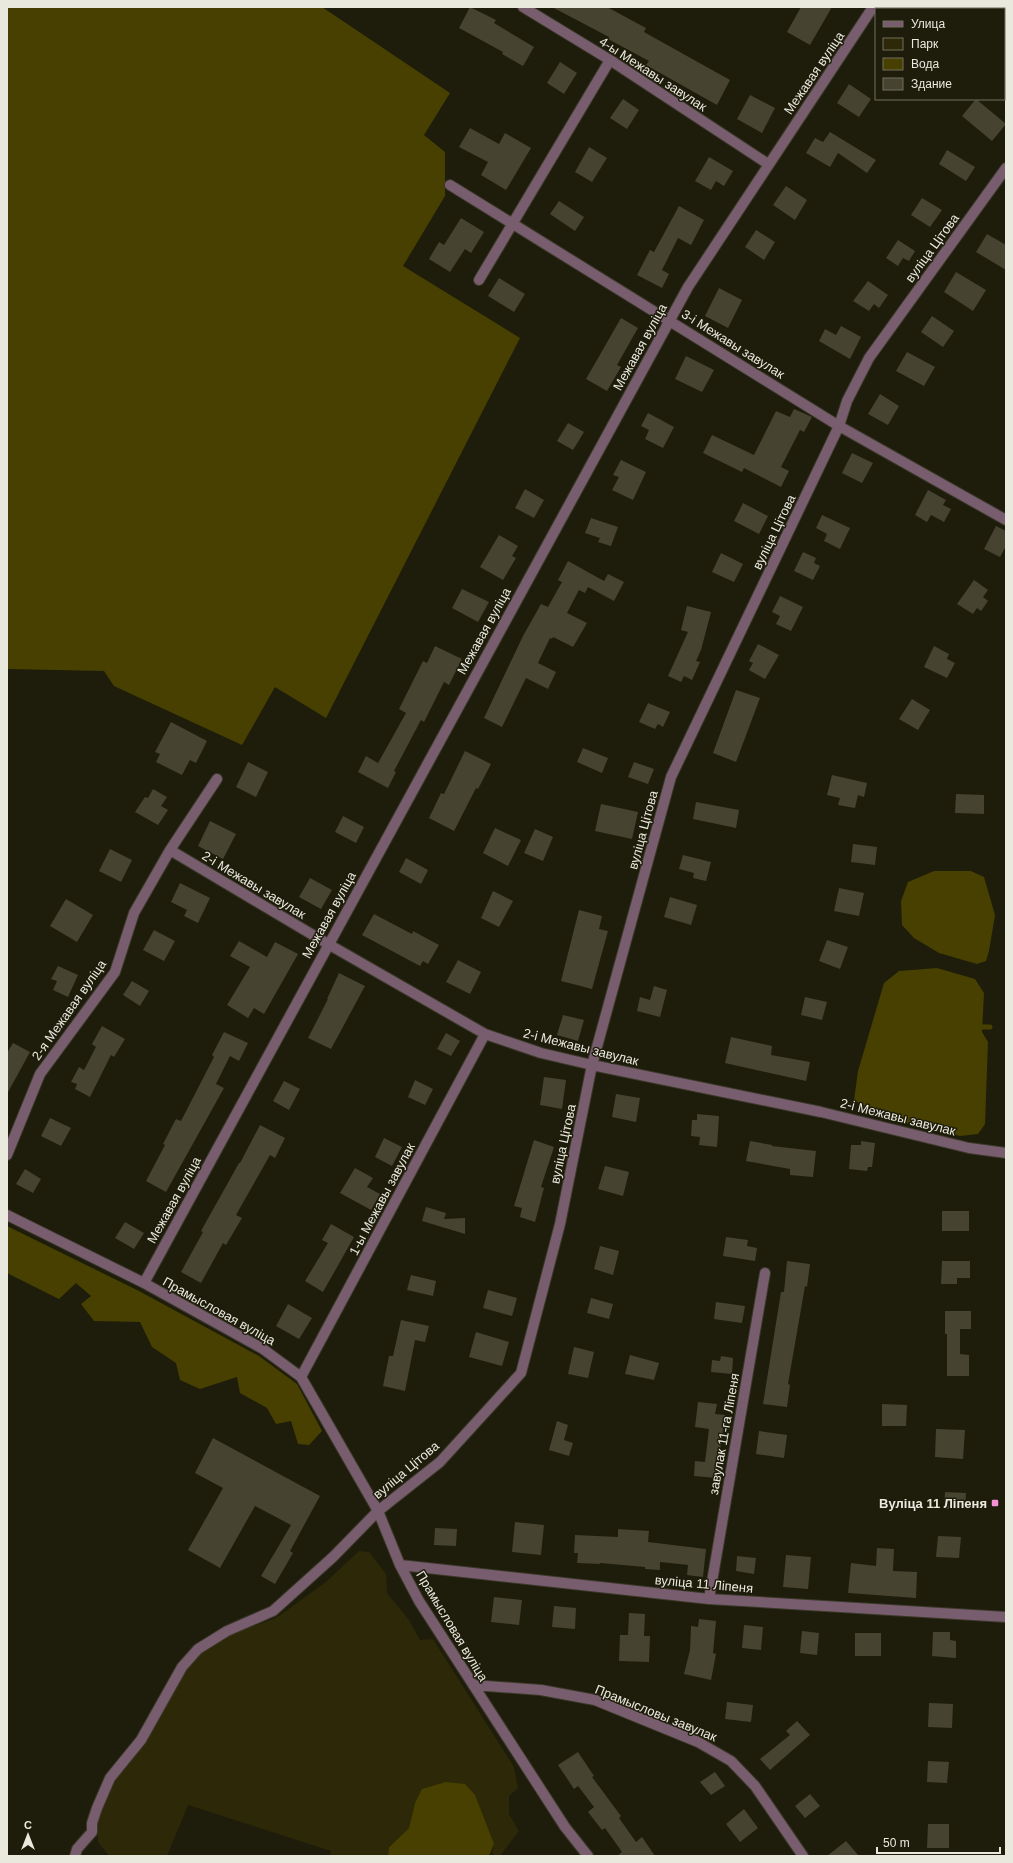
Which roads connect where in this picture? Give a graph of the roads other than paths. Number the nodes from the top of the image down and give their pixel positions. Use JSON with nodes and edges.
{"nodes":[{"id":1,"x":522,"y":7,"type":"edge"},
{"id":2,"x":873,"y":7,"type":"edge"},
{"id":3,"x":610,"y":60,"type":"junction"},
{"id":4,"x":768,"y":164,"type":"junction"},
{"id":5,"x":1006,"y":168,"type":"edge"},
{"id":6,"x":450,"y":185,"type":"dead end"},
{"id":7,"x":512,"y":224,"type":"junction"},
{"id":8,"x":479,"y":280,"type":"dead end"},
{"id":9,"x":669,"y":320,"type":"junction"},
{"id":10,"x":839,"y":426,"type":"junction"},
{"id":11,"x":1006,"y":520,"type":"edge"},
{"id":12,"x":217,"y":779,"type":"dead end"},
{"id":13,"x":170,"y":850,"type":"junction"},
{"id":14,"x":328,"y":944,"type":"junction"},
{"id":15,"x":484,"y":1034,"type":"junction"},
{"id":16,"x":592,"y":1065,"type":"junction"},
{"id":17,"x":1006,"y":1153,"type":"edge"},
{"id":18,"x":7,"y":1155,"type":"edge"},
{"id":19,"x":7,"y":1215,"type":"edge"},
{"id":20,"x":765,"y":1274,"type":"dead end"},
{"id":21,"x":144,"y":1283,"type":"junction"},
{"id":22,"x":302,"y":1378,"type":"junction"},
{"id":23,"x":378,"y":1511,"type":"junction"},
{"id":24,"x":400,"y":1565,"type":"junction"},
{"id":25,"x":709,"y":1599,"type":"junction"},
{"id":26,"x":1006,"y":1617,"type":"edge"},
{"id":27,"x":473,"y":1685,"type":"junction"},
{"id":28,"x":75,"y":1856,"type":"edge"},
{"id":29,"x":588,"y":1856,"type":"edge"},
{"id":30,"x":804,"y":1856,"type":"edge"}],
"edges":[{"from":1,"to":3,"type":"street","name":"4-ы Межавы завулак"},
{"from":2,"to":4,"type":"street","name":"Межавая вуліца"},
{"from":3,"to":4,"type":"street","name":"4-ы Межавы завулак"},
{"from":3,"to":7,"type":"street"},
{"from":4,"to":9,"type":"street","name":"Межавая вуліца"},
{"from":5,"to":10,"type":"street","name":"вуліца Цітова"},
{"from":6,"to":7,"type":"street","name":"3-і Межавы завулак"},
{"from":7,"to":8,"type":"street"},
{"from":7,"to":9,"type":"street","name":"3-і Межавы завулак"},
{"from":9,"to":10,"type":"street","name":"3-і Межавы завулак"},
{"from":9,"to":14,"type":"street","name":"Межавая вуліца"},
{"from":10,"to":11,"type":"street","name":"3-і Межавы завулак"},
{"from":10,"to":16,"type":"street","name":"вуліца Цітова"},
{"from":12,"to":13,"type":"street","name":"2-я Межавая вуліца"},
{"from":13,"to":14,"type":"street","name":"2-і Межавы завулак"},
{"from":13,"to":18,"type":"street","name":"2-я Межавая вуліца"},
{"from":14,"to":15,"type":"street","name":"2-і Межавы завулак"},
{"from":14,"to":21,"type":"street","name":"Межавая вуліца"},
{"from":15,"to":16,"type":"street","name":"2-і Межавы завулак"},
{"from":15,"to":22,"type":"street","name":"1-ы Межавы завулак"},
{"from":16,"to":17,"type":"street","name":"2-і Межавы завулак"},
{"from":16,"to":23,"type":"street","name":"вуліца Цітова"},
{"from":19,"to":21,"type":"street","name":"Прамысловая вуліца"},
{"from":20,"to":25,"type":"street","name":"завулак 11-га Ліпеня"},
{"from":21,"to":22,"type":"street","name":"Прамысловая вуліца"},
{"from":22,"to":23,"type":"street","name":"Прамысловая вуліца"},
{"from":23,"to":24,"type":"street","name":"Прамысловая вуліца"},
{"from":23,"to":28,"type":"street","name":"вуліца Цітова"},
{"from":24,"to":25,"type":"street","name":"вуліца 11 Ліпеня"},
{"from":24,"to":27,"type":"street","name":"Прамысловая вуліца"},
{"from":25,"to":26,"type":"street","name":"вуліца 11 Ліпеня"},
{"from":27,"to":29,"type":"street","name":"Прамысловая вуліца"},
{"from":27,"to":30,"type":"street","name":"Прамысловы завулак"}]}
